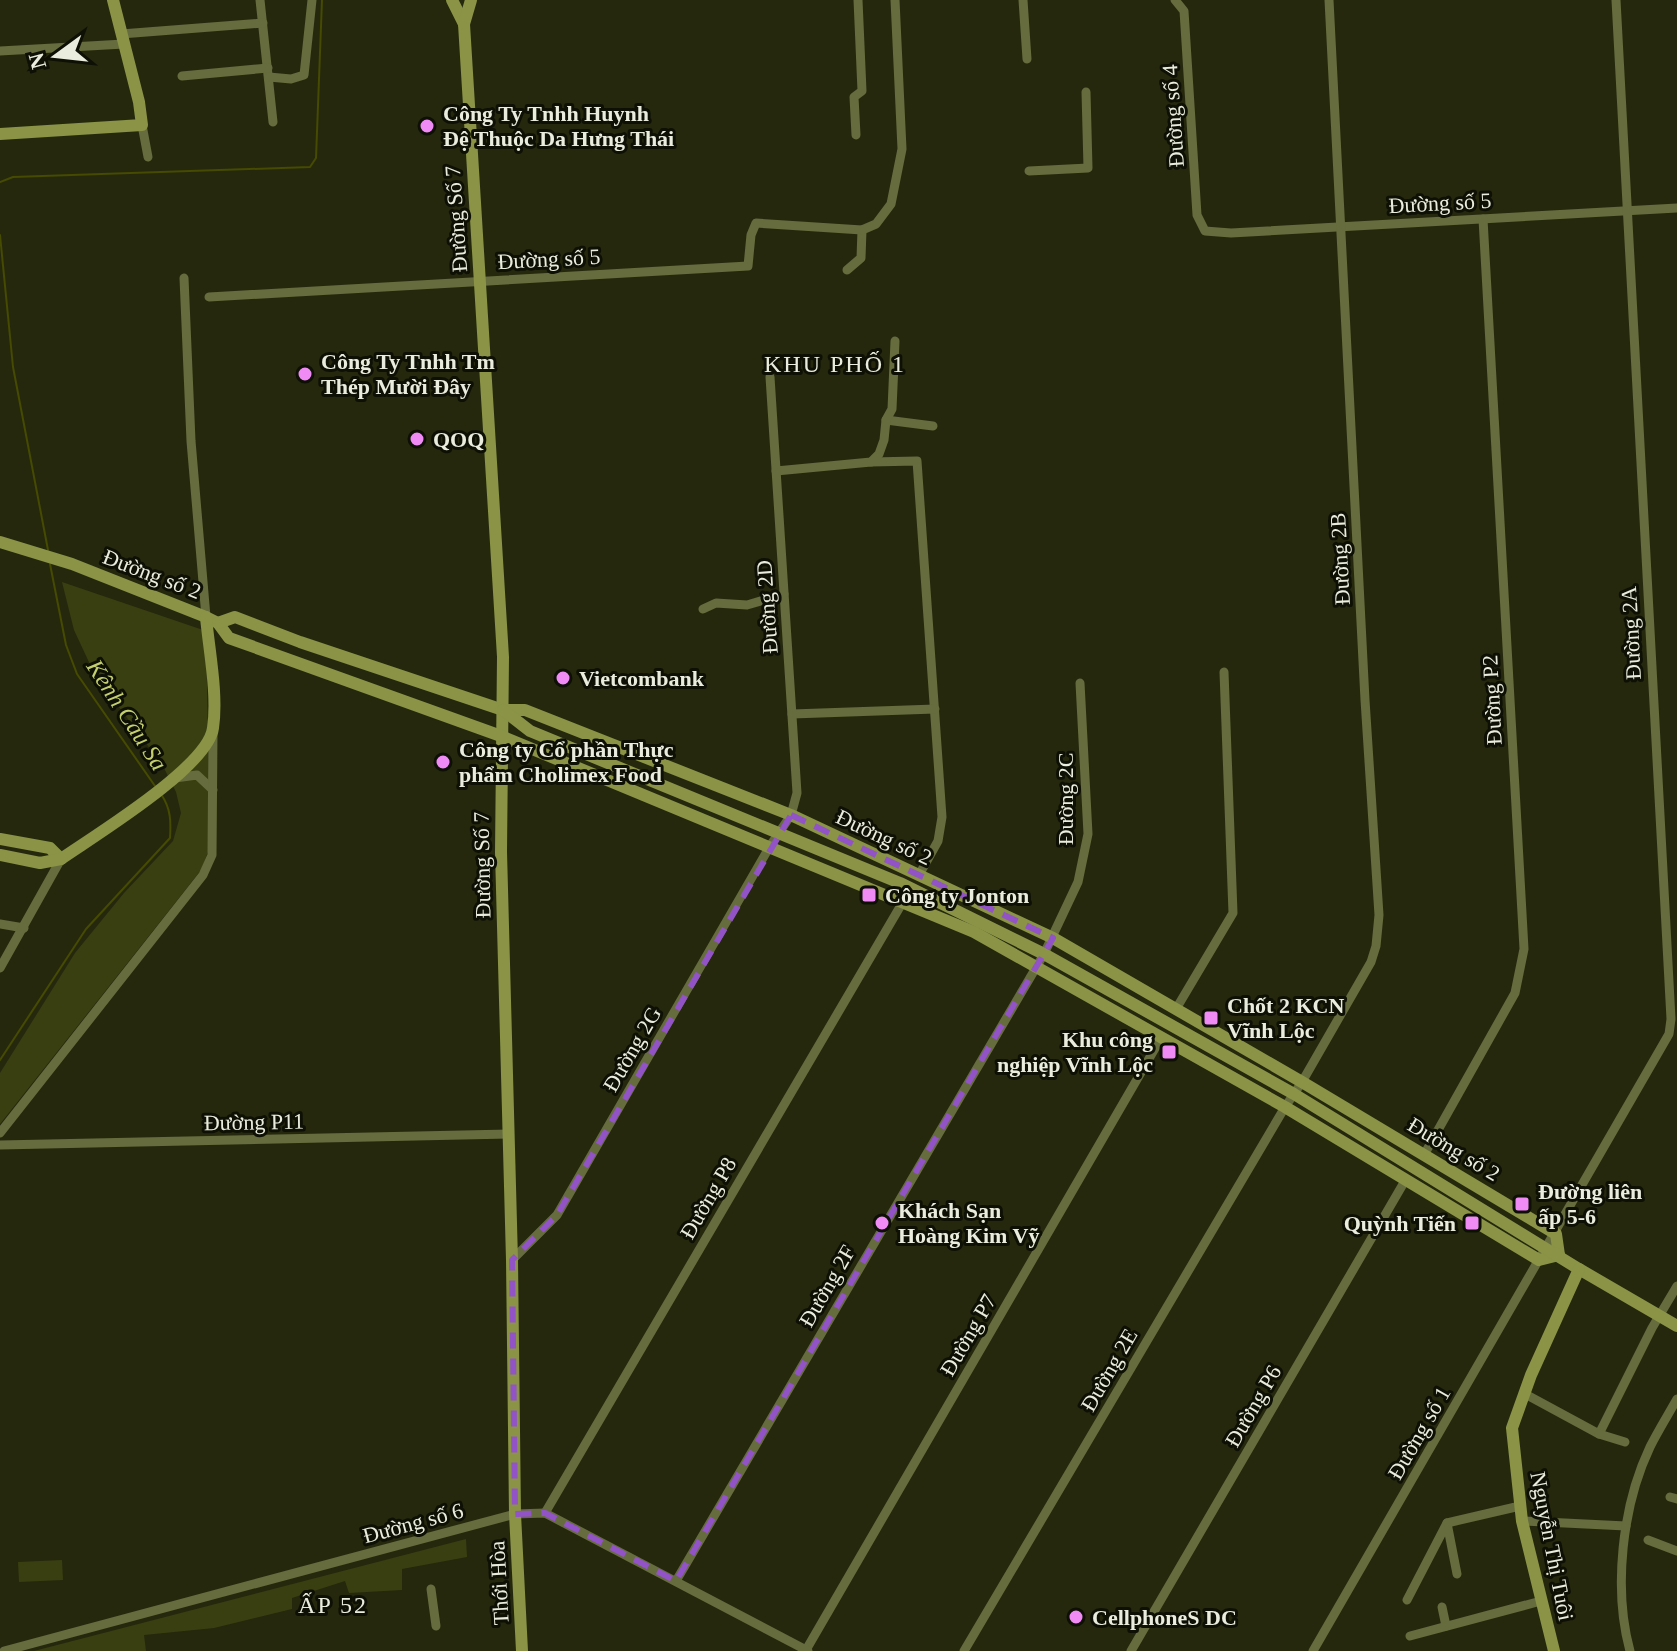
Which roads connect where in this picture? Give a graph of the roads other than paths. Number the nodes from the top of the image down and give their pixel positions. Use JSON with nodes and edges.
{"nodes":[{"id":1,"x":113,"y":0,"type":"edge"},
{"id":2,"x":260,"y":0,"type":"edge"},
{"id":3,"x":312,"y":0,"type":"edge"},
{"id":4,"x":452,"y":0,"type":"edge"},
{"id":5,"x":471,"y":0,"type":"edge"},
{"id":6,"x":858,"y":0,"type":"edge"},
{"id":7,"x":895,"y":0,"type":"edge"},
{"id":8,"x":1023,"y":0,"type":"edge"},
{"id":9,"x":1175,"y":0,"type":"edge"},
{"id":10,"x":1329,"y":0,"type":"edge"},
{"id":11,"x":1616,"y":0,"type":"edge"},
{"id":12,"x":263,"y":23,"type":"junction"},
{"id":13,"x":464,"y":24,"type":"junction"},
{"id":14,"x":123,"y":39,"type":"junction"},
{"id":15,"x":0,"y":51,"type":"edge"},
{"id":16,"x":1027,"y":59,"type":"dead end"},
{"id":17,"x":269,"y":73,"type":"junction"},
{"id":18,"x":182,"y":76,"type":"dead end"},
{"id":19,"x":1086,"y":92,"type":"dead end"},
{"id":20,"x":273,"y":122,"type":"dead end"},
{"id":21,"x":142,"y":125,"type":"junction"},
{"id":22,"x":0,"y":134,"type":"edge"},
{"id":23,"x":856,"y":135,"type":"dead end"},
{"id":24,"x":148,"y":157,"type":"dead end"},
{"id":25,"x":1029,"y":171,"type":"dead end"},
{"id":26,"x":1677,"y":208,"type":"edge"},
{"id":27,"x":1626,"y":212,"type":"junction"},
{"id":28,"x":1483,"y":219,"type":"junction"},
{"id":29,"x":1340,"y":226,"type":"junction"},
{"id":30,"x":862,"y":230,"type":"junction"},
{"id":31,"x":1205,"y":231,"type":"joint"},
{"id":32,"x":847,"y":270,"type":"dead end"},
{"id":33,"x":184,"y":278,"type":"dead end"},
{"id":34,"x":480,"y":281,"type":"junction"},
{"id":35,"x":209,"y":297,"type":"dead end"},
{"id":36,"x":895,"y":341,"type":"dead end"},
{"id":37,"x":770,"y":377,"type":"dead end"},
{"id":38,"x":886,"y":420,"type":"junction"},
{"id":39,"x":933,"y":426,"type":"dead end"},
{"id":40,"x":871,"y":462,"type":"junction"},
{"id":41,"x":776,"y":471,"type":"junction"},
{"id":42,"x":0,"y":542,"type":"edge"},
{"id":43,"x":784,"y":594,"type":"junction"},
{"id":44,"x":703,"y":609,"type":"dead end"},
{"id":45,"x":212,"y":620,"type":"junction"},
{"id":46,"x":1224,"y":672,"type":"dead end"},
{"id":47,"x":1080,"y":683,"type":"dead end"},
{"id":48,"x":935,"y":709,"type":"junction"},
{"id":49,"x":503,"y":710,"type":"junction"},
{"id":50,"x":792,"y":714,"type":"junction"},
{"id":51,"x":213,"y":731,"type":"junction"},
{"id":52,"x":530,"y":731,"type":"junction"},
{"id":53,"x":501,"y":736,"type":"junction"},
{"id":54,"x":193,"y":761,"type":"junction"},
{"id":55,"x":213,"y":767,"type":"junction"},
{"id":56,"x":175,"y":778,"type":"junction"},
{"id":57,"x":213,"y":790,"type":"junction"},
{"id":58,"x":791,"y":815,"type":"junction"},
{"id":59,"x":781,"y":832,"type":"junction"},
{"id":60,"x":0,"y":839,"type":"edge"},
{"id":61,"x":770,"y":846,"type":"junction"},
{"id":62,"x":0,"y":855,"type":"edge"},
{"id":63,"x":61,"y":859,"type":"junction"},
{"id":64,"x":919,"y":875,"type":"junction"},
{"id":65,"x":911,"y":888,"type":"junction"},
{"id":66,"x":902,"y":902,"type":"junction"},
{"id":67,"x":0,"y":924,"type":"edge"},
{"id":68,"x":24,"y":928,"type":"junction"},
{"id":69,"x":1053,"y":938,"type":"junction"},
{"id":70,"x":1044,"y":954,"type":"junction"},
{"id":71,"x":1036,"y":967,"type":"junction"},
{"id":72,"x":0,"y":968,"type":"edge"},
{"id":73,"x":1176,"y":1009,"type":"junction"},
{"id":74,"x":1161,"y":1038,"type":"junction"},
{"id":75,"x":1302,"y":1082,"type":"junction"},
{"id":76,"x":1294,"y":1094,"type":"junction"},
{"id":77,"x":1285,"y":1107,"type":"junction"},
{"id":78,"x":0,"y":1133,"type":"edge"},
{"id":79,"x":509,"y":1134,"type":"junction"},
{"id":80,"x":0,"y":1145,"type":"edge"},
{"id":81,"x":1424,"y":1155,"type":"junction"},
{"id":82,"x":1406,"y":1179,"type":"junction"},
{"id":83,"x":1556,"y":1234,"type":"junction"},
{"id":84,"x":1542,"y":1254,"type":"junction"},
{"id":85,"x":1559,"y":1255,"type":"junction"},
{"id":86,"x":512,"y":1260,"type":"junction"},
{"id":87,"x":1579,"y":1269,"type":"junction"},
{"id":88,"x":1677,"y":1286,"type":"edge"},
{"id":89,"x":1661,"y":1316,"type":"junction"},
{"id":90,"x":1677,"y":1326,"type":"edge"},
{"id":91,"x":1525,"y":1394,"type":"junction"},
{"id":92,"x":1677,"y":1399,"type":"edge"},
{"id":93,"x":1599,"y":1434,"type":"junction"},
{"id":94,"x":1625,"y":1442,"type":"dead end"},
{"id":95,"x":1520,"y":1506,"type":"junction"},
{"id":96,"x":545,"y":1513,"type":"junction"},
{"id":97,"x":515,"y":1514,"type":"junction"},
{"id":98,"x":1522,"y":1521,"type":"junction"},
{"id":99,"x":1447,"y":1523,"type":"junction"},
{"id":100,"x":1626,"y":1526,"type":"junction"},
{"id":101,"x":1648,"y":1540,"type":"dead end"},
{"id":102,"x":1677,"y":1551,"type":"edge"},
{"id":103,"x":1457,"y":1574,"type":"dead end"},
{"id":104,"x":676,"y":1581,"type":"junction"},
{"id":105,"x":431,"y":1589,"type":"dead end"},
{"id":106,"x":1407,"y":1600,"type":"dead end"},
{"id":107,"x":1541,"y":1601,"type":"junction"},
{"id":108,"x":1442,"y":1607,"type":"dead end"},
{"id":109,"x":436,"y":1626,"type":"dead end"},
{"id":110,"x":1446,"y":1626,"type":"junction"},
{"id":111,"x":1410,"y":1636,"type":"dead end"},
{"id":112,"x":2,"y":1649,"type":"edge"},
{"id":113,"x":807,"y":1650,"type":"edge"},
{"id":114,"x":522,"y":1651,"type":"edge"},
{"id":115,"x":964,"y":1651,"type":"edge"},
{"id":116,"x":1131,"y":1651,"type":"edge"},
{"id":117,"x":1313,"y":1651,"type":"edge"},
{"id":118,"x":1553,"y":1651,"type":"edge"},
{"id":119,"x":1630,"y":1651,"type":"edge"}],
"edges":[{"from":1,"to":14,"type":"main road"},
{"from":2,"to":12,"type":"street"},
{"from":3,"to":17,"type":"street"},
{"from":4,"to":13,"type":"main road","name":"Đường Số 7"},
{"from":5,"to":13,"type":"main road","name":"Đường Số 7"},
{"from":6,"to":23,"type":"street"},
{"from":7,"to":30,"type":"street"},
{"from":8,"to":16,"type":"street"},
{"from":9,"to":31,"type":"street","name":"Đường số 4"},
{"from":10,"to":29,"type":"street","name":"Đường 2B"},
{"from":11,"to":27,"type":"street","name":"Đường 2A"},
{"from":12,"to":14,"type":"street"},
{"from":12,"to":17,"type":"street"},
{"from":13,"to":34,"type":"main road","name":"Đường Số 7"},
{"from":14,"to":15,"type":"street"},
{"from":14,"to":21,"type":"main road"},
{"from":17,"to":18,"type":"street"},
{"from":17,"to":20,"type":"street"},
{"from":19,"to":25,"type":"street"},
{"from":21,"to":22,"type":"main road"},
{"from":21,"to":24,"type":"street"},
{"from":26,"to":27,"type":"street","name":"Đường số 5"},
{"from":27,"to":28,"type":"street","name":"Đường số 5"},
{"from":27,"to":83,"type":"street","name":"Đường 2A"},
{"from":28,"to":29,"type":"street","name":"Đường số 5"},
{"from":28,"to":81,"type":"street","name":"Đường P2"},
{"from":29,"to":31,"type":"street","name":"Đường số 5"},
{"from":29,"to":75,"type":"street","name":"Đường 2B"},
{"from":30,"to":32,"type":"street"},
{"from":30,"to":34,"type":"street","name":"Đường số 5"},
{"from":33,"to":45,"type":"street"},
{"from":34,"to":35,"type":"street","name":"Đường số 5"},
{"from":34,"to":49,"type":"main road","name":"Đường Số 7"},
{"from":36,"to":38,"type":"street"},
{"from":37,"to":41,"type":"street","name":"Đường 2D"},
{"from":38,"to":39,"type":"street"},
{"from":38,"to":40,"type":"street"},
{"from":40,"to":41,"type":"street"},
{"from":40,"to":48,"type":"street"},
{"from":41,"to":43,"type":"street","name":"Đường 2D"},
{"from":42,"to":45,"type":"main road","name":"Đường số 2"},
{"from":43,"to":44,"type":"street"},
{"from":43,"to":50,"type":"street","name":"Đường 2D"},
{"from":45,"to":49,"type":"main road","name":"Đường số 2"},
{"from":45,"to":51,"type":"main road"},
{"from":45,"to":53,"type":"main road","name":"Đường số 2"},
{"from":46,"to":73,"type":"street"},
{"from":47,"to":69,"type":"street","name":"Đường 2C"},
{"from":48,"to":50,"type":"street"},
{"from":48,"to":64,"type":"street"},
{"from":49,"to":52,"type":"main road","name":"Đường số 2"},
{"from":49,"to":53,"type":"main road","name":"Đường Số 7"},
{"from":49,"to":58,"type":"main road","name":"Đường số 2"},
{"from":50,"to":58,"type":"street","name":"Đường 2D"},
{"from":51,"to":54,"type":"main road"},
{"from":51,"to":55,"type":"street"},
{"from":52,"to":53,"type":"main road","name":"Đường số 2"},
{"from":52,"to":59,"type":"main road","name":"Đường số 2"},
{"from":53,"to":61,"type":"main road","name":"Đường số 2"},
{"from":53,"to":79,"type":"main road","name":"Đường Số 7"},
{"from":54,"to":55,"type":"street"},
{"from":54,"to":56,"type":"main road"},
{"from":55,"to":57,"type":"street"},
{"from":56,"to":57,"type":"street"},
{"from":56,"to":63,"type":"main road"},
{"from":57,"to":78,"type":"street"},
{"from":58,"to":59,"type":"street","name":"Đường 2D"},
{"from":58,"to":64,"type":"main road","name":"Đường số 2"},
{"from":59,"to":61,"type":"street","name":"Đường 2G"},
{"from":59,"to":65,"type":"main road","name":"Đường số 2"},
{"from":60,"to":63,"type":"main road"},
{"from":61,"to":66,"type":"main road","name":"Đường số 2"},
{"from":61,"to":86,"type":"street","name":"Đường 2G"},
{"from":62,"to":63,"type":"main road"},
{"from":63,"to":68,"type":"street"},
{"from":64,"to":69,"type":"main road","name":"Đường số 2"},
{"from":65,"to":66,"type":"street","name":"Đường P8"},
{"from":65,"to":70,"type":"main road","name":"Đường số 2"},
{"from":66,"to":71,"type":"main road","name":"Đường số 2"},
{"from":66,"to":96,"type":"street","name":"Đường P8"},
{"from":67,"to":68,"type":"street"},
{"from":68,"to":72,"type":"street"},
{"from":69,"to":70,"type":"street","name":"Đường 2C"},
{"from":69,"to":73,"type":"main road","name":"Đường số 2"},
{"from":70,"to":71,"type":"street","name":"Đường 2F"},
{"from":70,"to":76,"type":"main road","name":"Đường số 2"},
{"from":71,"to":74,"type":"main road","name":"Đường số 2"},
{"from":71,"to":104,"type":"street","name":"Đường 2F"},
{"from":73,"to":75,"type":"main road","name":"Đường số 2"},
{"from":74,"to":77,"type":"main road","name":"Đường số 2"},
{"from":74,"to":113,"type":"street","name":"Đường P7"},
{"from":75,"to":76,"type":"street","name":"Đường 2B"},
{"from":75,"to":81,"type":"main road","name":"Đường số 2"},
{"from":76,"to":77,"type":"street","name":"Đường 2E"},
{"from":76,"to":84,"type":"main road","name":"Đường số 2"},
{"from":77,"to":82,"type":"main road","name":"Đường số 2"},
{"from":77,"to":115,"type":"street","name":"Đường 2E"},
{"from":79,"to":80,"type":"street","name":"Đường P11"},
{"from":79,"to":86,"type":"main road","name":"Đường Số 7"},
{"from":81,"to":83,"type":"main road","name":"Đường số 2"},
{"from":82,"to":84,"type":"main road","name":"Đường số 2"},
{"from":82,"to":116,"type":"street","name":"Đường P6"},
{"from":83,"to":84,"type":"street","name":"Đường số 1"},
{"from":83,"to":85,"type":"main road"},
{"from":84,"to":85,"type":"main road"},
{"from":84,"to":117,"type":"street","name":"Đường số 1"},
{"from":85,"to":87,"type":"main road"},
{"from":86,"to":97,"type":"main road","name":"Đường Số 7"},
{"from":87,"to":89,"type":"main road"},
{"from":87,"to":91,"type":"main road","name":"Nguyễn Thị Tuôi"},
{"from":88,"to":89,"type":"street"},
{"from":89,"to":90,"type":"main road"},
{"from":89,"to":93,"type":"street"},
{"from":91,"to":93,"type":"street"},
{"from":91,"to":95,"type":"main road","name":"Nguyễn Thị Tuôi"},
{"from":92,"to":100,"type":"street"},
{"from":93,"to":94,"type":"street"},
{"from":95,"to":98,"type":"main road","name":"Nguyễn Thị Tuôi"},
{"from":95,"to":99,"type":"street"},
{"from":96,"to":97,"type":"street","name":"Đường số 6"},
{"from":96,"to":104,"type":"street","name":"Đường số 6"},
{"from":97,"to":112,"type":"street","name":"Đường số 6"},
{"from":97,"to":114,"type":"main road","name":"Thới Hòa"},
{"from":98,"to":100,"type":"street"},
{"from":98,"to":107,"type":"main road","name":"Nguyễn Thị Tuôi"},
{"from":99,"to":103,"type":"street"},
{"from":99,"to":106,"type":"street"},
{"from":100,"to":119,"type":"street"},
{"from":101,"to":102,"type":"street"},
{"from":104,"to":113,"type":"street","name":"Đường số 6"},
{"from":105,"to":109,"type":"street"},
{"from":107,"to":110,"type":"street"},
{"from":107,"to":118,"type":"main road","name":"Nguyễn Thị Tuôi"},
{"from":108,"to":110,"type":"street"},
{"from":110,"to":111,"type":"street"}]}
